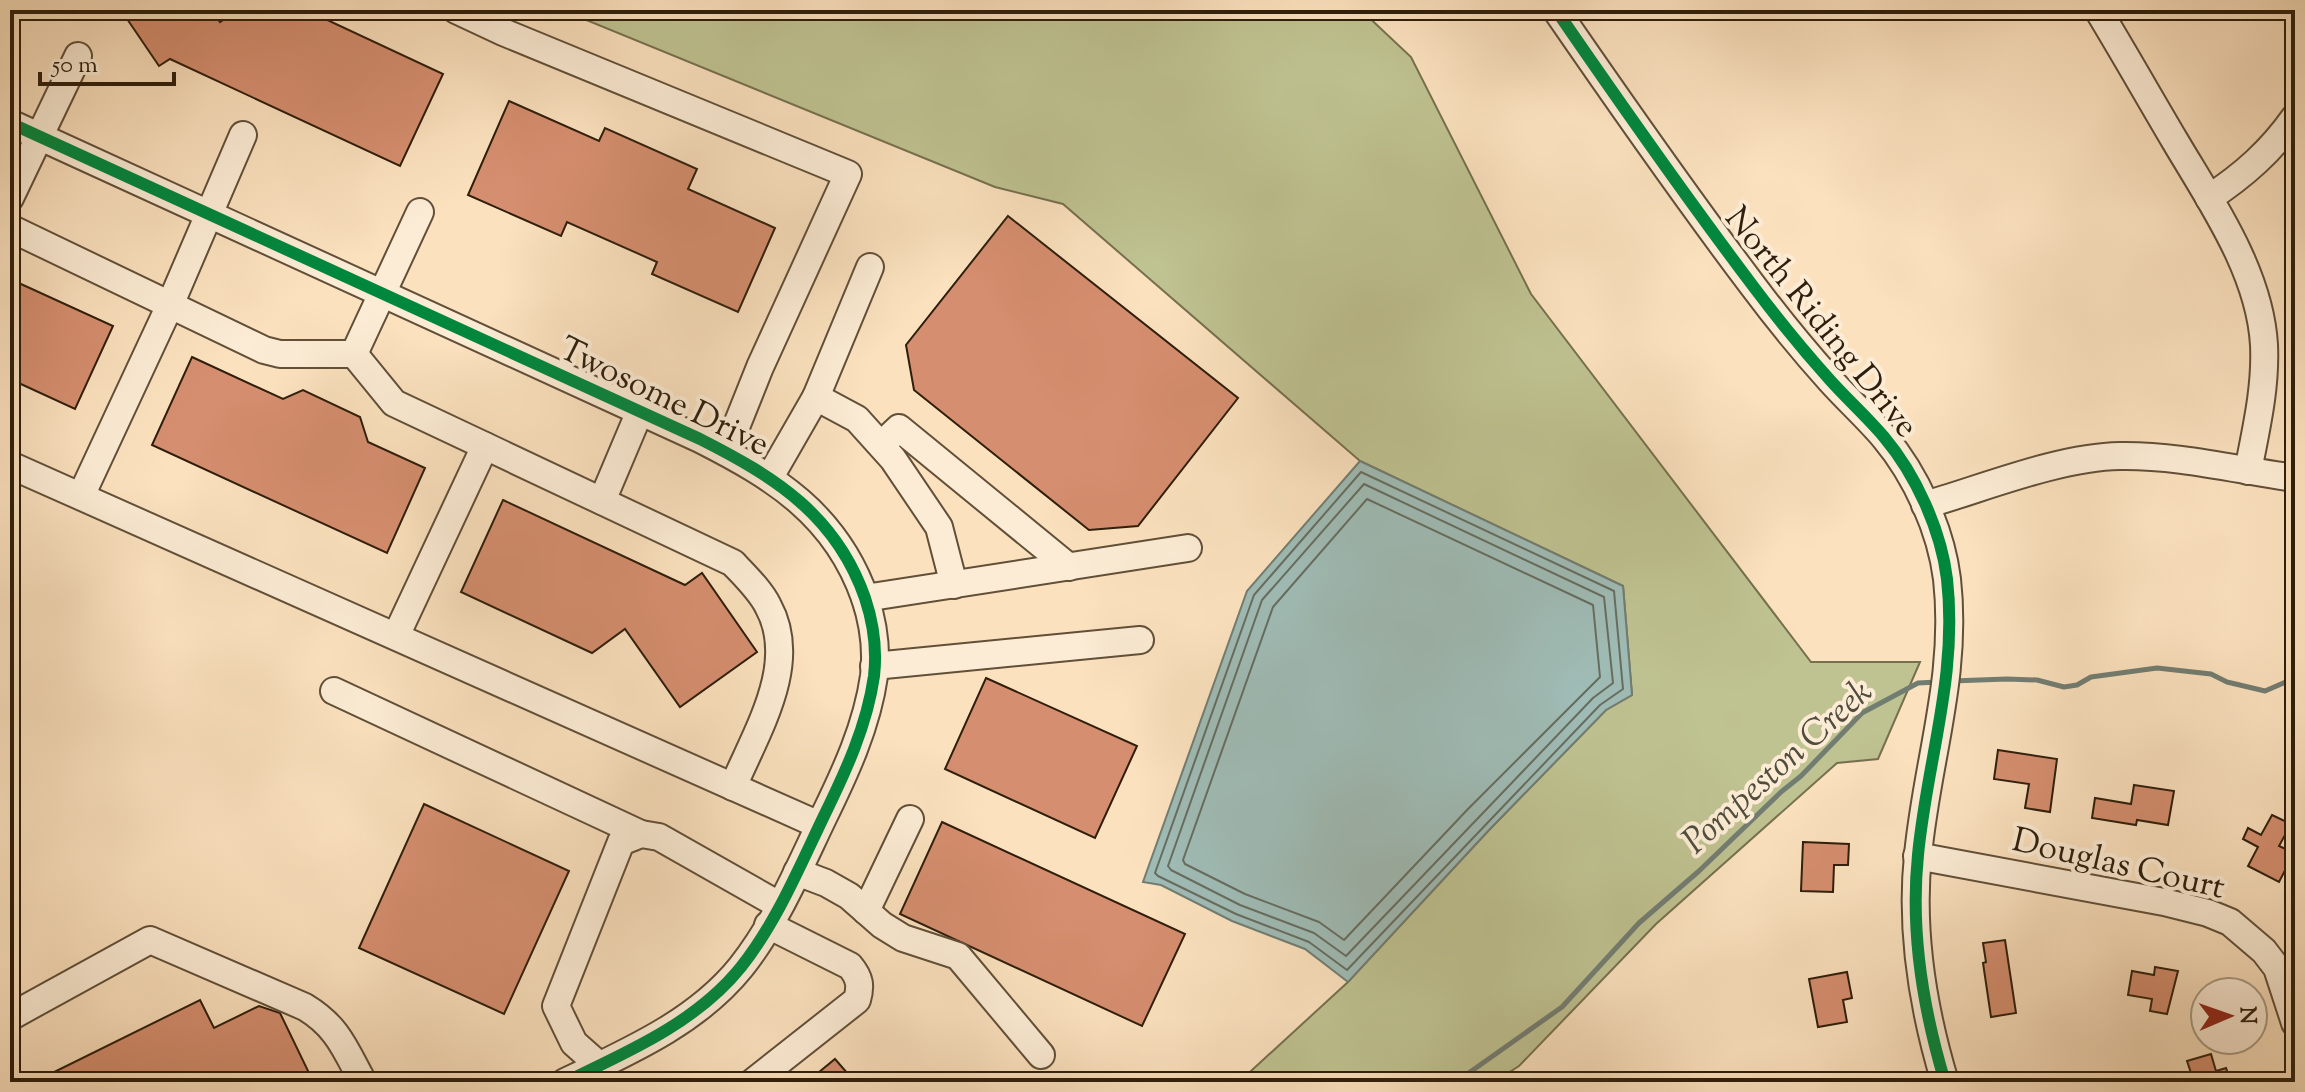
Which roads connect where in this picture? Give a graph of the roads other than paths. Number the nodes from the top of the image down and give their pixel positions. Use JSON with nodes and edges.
{"nodes":[{"id":1,"x":456,"y":10,"type":"edge"},
{"id":2,"x":1556,"y":10,"type":"edge"},
{"id":3,"x":2098,"y":10,"type":"edge"},
{"id":4,"x":78,"y":56,"type":"dead end"},
{"id":5,"x":2295,"y":117,"type":"edge"},
{"id":6,"x":10,"y":123,"type":"edge"},
{"id":7,"x":39,"y":135,"type":"junction"},
{"id":8,"x":243,"y":135,"type":"dead end"},
{"id":9,"x":10,"y":198,"type":"edge"},
{"id":10,"x":2209,"y":198,"type":"junction"},
{"id":11,"x":420,"y":212,"type":"dead end"},
{"id":12,"x":209,"y":215,"type":"junction"},
{"id":13,"x":10,"y":228,"type":"edge"},
{"id":14,"x":870,"y":267,"type":"dead end"},
{"id":15,"x":383,"y":293,"type":"junction"},
{"id":16,"x":170,"y":305,"type":"junction"},
{"id":17,"x":354,"y":354,"type":"junction"},
{"id":18,"x":816,"y":397,"type":"junction"},
{"id":19,"x":640,"y":411,"type":"junction"},
{"id":20,"x":881,"y":445,"type":"junction"},
{"id":21,"x":485,"y":446,"type":"junction"},
{"id":22,"x":726,"y":452,"type":"junction"},
{"id":23,"x":10,"y":465,"type":"edge"},
{"id":24,"x":2248,"y":471,"type":"junction"},
{"id":25,"x":770,"y":477,"type":"junction"},
{"id":26,"x":2295,"y":478,"type":"edge"},
{"id":27,"x":81,"y":496,"type":"junction"},
{"id":28,"x":602,"y":501,"type":"junction"},
{"id":29,"x":1925,"y":505,"type":"junction"},
{"id":30,"x":1188,"y":548,"type":"dead end"},
{"id":31,"x":1069,"y":567,"type":"junction"},
{"id":32,"x":954,"y":585,"type":"junction"},
{"id":33,"x":865,"y":598,"type":"junction"},
{"id":34,"x":396,"y":636,"type":"junction"},
{"id":35,"x":1140,"y":640,"type":"dead end"},
{"id":36,"x":874,"y":666,"type":"junction"},
{"id":37,"x":334,"y":691,"type":"dead end"},
{"id":38,"x":733,"y":787,"type":"junction"},
{"id":39,"x":910,"y":819,"type":"dead end"},
{"id":40,"x":819,"y":825,"type":"junction"},
{"id":41,"x":641,"y":834,"type":"junction"},
{"id":42,"x":1917,"y":856,"type":"junction"},
{"id":43,"x":797,"y":872,"type":"junction"},
{"id":44,"x":866,"y":911,"type":"junction"},
{"id":45,"x":774,"y":915,"type":"junction"},
{"id":46,"x":10,"y":1017,"type":"edge"},
{"id":47,"x":2295,"y":1023,"type":"edge"},
{"id":48,"x":1041,"y":1055,"type":"dead end"},
{"id":49,"x":600,"y":1066,"type":"junction"},
{"id":50,"x":355,"y":1080,"type":"edge"},
{"id":51,"x":565,"y":1082,"type":"edge"},
{"id":52,"x":753,"y":1082,"type":"edge"},
{"id":53,"x":1945,"y":1082,"type":"edge"}],
"edges":[{"from":1,"to":22,"type":"street"},
{"from":2,"to":29,"type":"street","name":"North Riding Drive"},
{"from":3,"to":10,"type":"street"},
{"from":4,"to":7,"type":"street"},
{"from":5,"to":10,"type":"street"},
{"from":6,"to":7,"type":"street","name":"Twosome Drive"},
{"from":7,"to":9,"type":"street"},
{"from":7,"to":12,"type":"street","name":"Twosome Drive"},
{"from":8,"to":12,"type":"street"},
{"from":10,"to":24,"type":"street"},
{"from":11,"to":15,"type":"street"},
{"from":12,"to":15,"type":"street","name":"Twosome Drive"},
{"from":12,"to":16,"type":"street"},
{"from":13,"to":16,"type":"street"},
{"from":14,"to":18,"type":"street"},
{"from":15,"to":17,"type":"street"},
{"from":15,"to":19,"type":"street","name":"Twosome Drive"},
{"from":16,"to":17,"type":"street"},
{"from":16,"to":27,"type":"street"},
{"from":17,"to":21,"type":"street"},
{"from":18,"to":20,"type":"street"},
{"from":18,"to":25,"type":"street"},
{"from":19,"to":22,"type":"street","name":"Twosome Drive"},
{"from":19,"to":28,"type":"street"},
{"from":20,"to":31,"type":"street"},
{"from":20,"to":32,"type":"street"},
{"from":21,"to":28,"type":"street"},
{"from":21,"to":34,"type":"street"},
{"from":22,"to":25,"type":"street","name":"Twosome Drive"},
{"from":23,"to":27,"type":"street"},
{"from":24,"to":26,"type":"street"},
{"from":24,"to":29,"type":"street"},
{"from":25,"to":33,"type":"street","name":"Twosome Drive"},
{"from":27,"to":34,"type":"street"},
{"from":28,"to":38,"type":"street"},
{"from":29,"to":42,"type":"street","name":"North Riding Drive"},
{"from":30,"to":31,"type":"street"},
{"from":31,"to":32,"type":"street"},
{"from":32,"to":33,"type":"street"},
{"from":33,"to":36,"type":"street","name":"Twosome Drive"},
{"from":34,"to":38,"type":"street"},
{"from":35,"to":36,"type":"street"},
{"from":36,"to":40,"type":"street","name":"Twosome Drive"},
{"from":37,"to":41,"type":"street"},
{"from":38,"to":40,"type":"street"},
{"from":39,"to":44,"type":"street"},
{"from":40,"to":43,"type":"street","name":"Twosome Drive"},
{"from":41,"to":45,"type":"street"},
{"from":41,"to":49,"type":"street"},
{"from":42,"to":47,"type":"street","name":"Douglas Court"},
{"from":42,"to":53,"type":"street","name":"North Riding Drive"},
{"from":43,"to":44,"type":"street"},
{"from":43,"to":45,"type":"street","name":"Twosome Drive"},
{"from":44,"to":48,"type":"street"},
{"from":45,"to":49,"type":"street","name":"Twosome Drive"},
{"from":45,"to":52,"type":"street"},
{"from":46,"to":50,"type":"street"},
{"from":49,"to":51,"type":"street","name":"Twosome Drive"}]}
